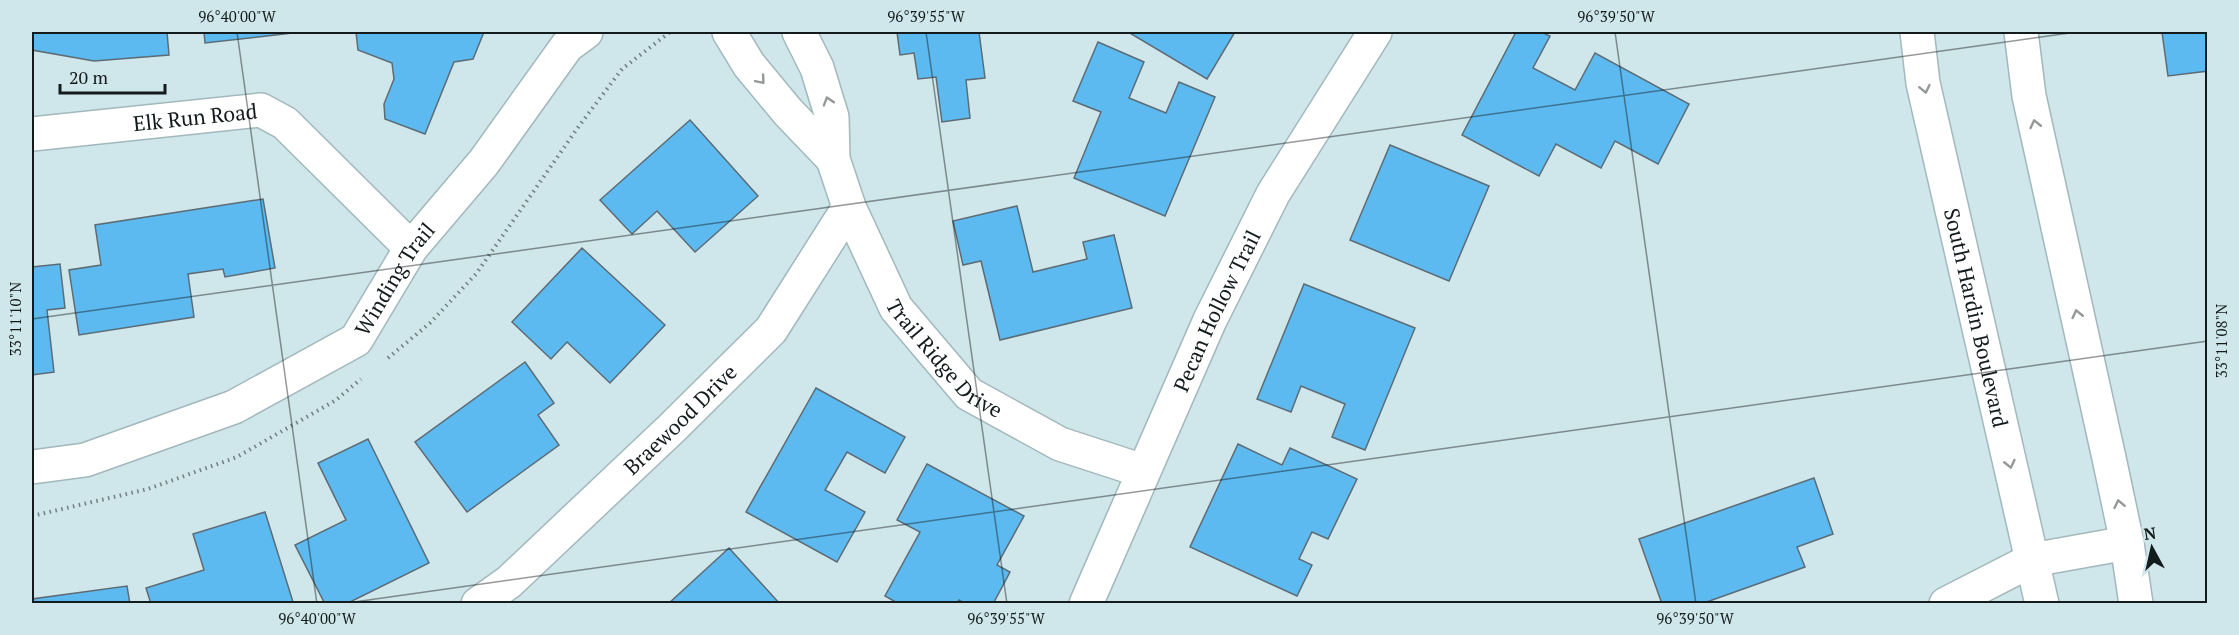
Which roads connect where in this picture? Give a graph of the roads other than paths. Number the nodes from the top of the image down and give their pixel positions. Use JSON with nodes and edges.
{"nodes":[{"id":1,"x":586,"y":32,"type":"edge"},
{"id":2,"x":729,"y":32,"type":"edge"},
{"id":3,"x":799,"y":32,"type":"edge"},
{"id":4,"x":1375,"y":32,"type":"edge"},
{"id":5,"x":1917,"y":32,"type":"edge"},
{"id":6,"x":2021,"y":32,"type":"edge"},
{"id":7,"x":32,"y":134,"type":"edge"},
{"id":8,"x":833,"y":159,"type":"junction"},
{"id":9,"x":849,"y":207,"type":"junction"},
{"id":10,"x":411,"y":248,"type":"junction"},
{"id":11,"x":32,"y":467,"type":"edge"},
{"id":12,"x":1143,"y":471,"type":"junction"},
{"id":13,"x":2127,"y":543,"type":"junction"},
{"id":14,"x":2032,"y":560,"type":"junction"},
{"id":15,"x":478,"y":603,"type":"edge"},
{"id":16,"x":1086,"y":603,"type":"edge"},
{"id":17,"x":1946,"y":603,"type":"edge"},
{"id":18,"x":2042,"y":603,"type":"edge"},
{"id":19,"x":2136,"y":603,"type":"edge"}],
"edges":[{"from":1,"to":10,"type":"street","name":"Winding Trail"},
{"from":2,"to":8,"type":"street","name":"Trail Ridge Drive","one_way":true},
{"from":8,"to":3,"type":"street","name":"Trail Ridge Drive","one_way":true},
{"from":4,"to":12,"type":"street","name":"Pecan Hollow Trail"},
{"from":5,"to":14,"type":"street","name":"South Hardin Boulevard","one_way":true},
{"from":13,"to":6,"type":"street","one_way":true},
{"from":7,"to":10,"type":"street","name":"Elk Run Road"},
{"from":8,"to":9,"type":"street","name":"Trail Ridge Drive"},
{"from":9,"to":12,"type":"street","name":"Trail Ridge Drive"},
{"from":9,"to":15,"type":"street","name":"Braewood Drive"},
{"from":10,"to":11,"type":"street","name":"Winding Trail"},
{"from":12,"to":16,"type":"street","name":"Pecan Hollow Trail"},
{"from":13,"to":14,"type":"street"},
{"from":13,"to":19,"type":"street"},
{"from":14,"to":17,"type":"street"},
{"from":14,"to":18,"type":"street","name":"South Hardin Boulevard"}]}
